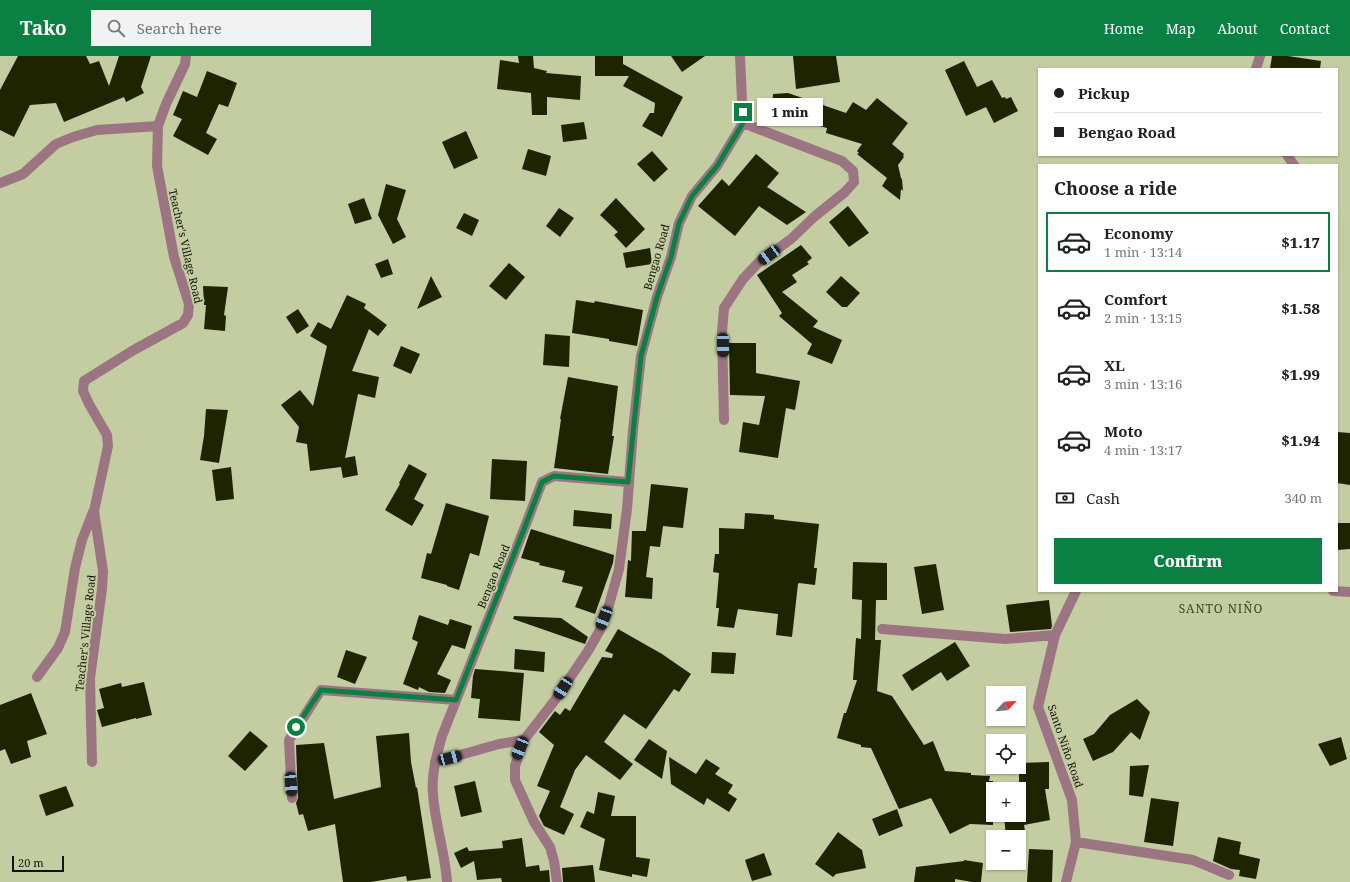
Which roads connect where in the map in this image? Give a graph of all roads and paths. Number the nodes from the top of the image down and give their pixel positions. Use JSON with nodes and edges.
{"nodes":[{"id":1,"x":186,"y":56,"type":"edge"},
{"id":2,"x":740,"y":56,"type":"edge"},
{"id":3,"x":1260,"y":56,"type":"edge"},
{"id":4,"x":1256,"y":68,"type":"edge"},
{"id":5,"x":743,"y":123,"type":"junction"},
{"id":6,"x":158,"y":126,"type":"junction"},
{"id":7,"x":0,"y":183,"type":"edge"},
{"id":8,"x":724,"y":420,"type":"dead end"},
{"id":9,"x":628,"y":482,"type":"junction"},
{"id":10,"x":94,"y":510,"type":"junction"},
{"id":11,"x":1338,"y":591,"type":"edge"},
{"id":12,"x":1076,"y":592,"type":"edge"},
{"id":13,"x":1350,"y":592,"type":"edge"},
{"id":14,"x":882,"y":629,"type":"dead end"},
{"id":15,"x":1055,"y":635,"type":"junction"},
{"id":16,"x":38,"y":677,"type":"dead end"},
{"id":17,"x":456,"y":700,"type":"junction"},
{"id":18,"x":524,"y":740,"type":"junction"},
{"id":19,"x":92,"y":762,"type":"dead end"},
{"id":20,"x":435,"y":762,"type":"junction"},
{"id":21,"x":292,"y":798,"type":"dead end"},
{"id":22,"x":1076,"y":842,"type":"junction"},
{"id":23,"x":1228,"y":875,"type":"dead end"},
{"id":24,"x":447,"y":882,"type":"edge"},
{"id":25,"x":557,"y":882,"type":"edge"},
{"id":26,"x":1066,"y":882,"type":"edge"}],
"edges":[{"from":1,"to":6,"type":"street","name":"Teacher's Village Road"},
{"from":2,"to":5,"type":"street"},
{"from":3,"to":4,"type":"street"},
{"from":5,"to":8,"type":"street"},
{"from":5,"to":9,"type":"street","name":"Bengao Road"},
{"from":6,"to":7,"type":"street"},
{"from":6,"to":10,"type":"street","name":"Teacher's Village Road"},
{"from":9,"to":17,"type":"street","name":"Bengao Road"},
{"from":9,"to":18,"type":"street","name":"Bengao Road"},
{"from":10,"to":16,"type":"street"},
{"from":10,"to":19,"type":"street","name":"Teacher's Village Road"},
{"from":11,"to":13,"type":"street"},
{"from":12,"to":15,"type":"street","name":"Santo Niño Road"},
{"from":14,"to":15,"type":"street"},
{"from":15,"to":22,"type":"street","name":"Santo Niño Road"},
{"from":17,"to":20,"type":"street","name":"Bengao Road"},
{"from":17,"to":21,"type":"street"},
{"from":18,"to":20,"type":"street"},
{"from":18,"to":25,"type":"street","name":"Bengao Road"},
{"from":20,"to":24,"type":"street","name":"Bengao Road"},
{"from":22,"to":23,"type":"street"},
{"from":22,"to":26,"type":"street","name":"Santo Niño Road"}]}
